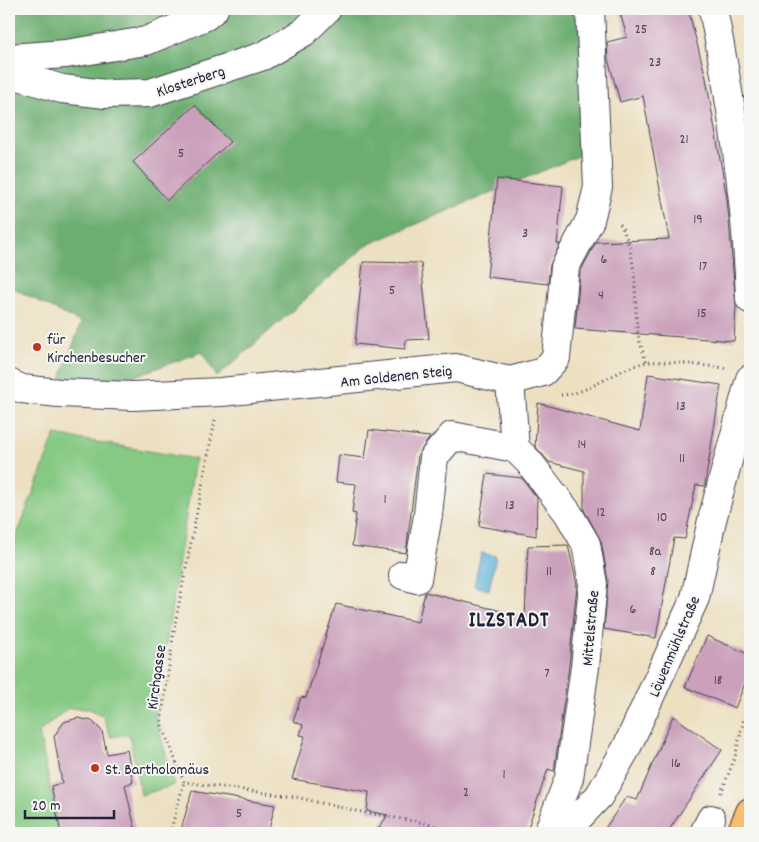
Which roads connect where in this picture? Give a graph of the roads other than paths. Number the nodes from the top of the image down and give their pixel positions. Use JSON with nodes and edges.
{"nodes":[{"id":1,"x":214,"y":9,"type":"edge"},
{"id":2,"x":327,"y":9,"type":"edge"},
{"id":3,"x":590,"y":9,"type":"edge"},
{"id":4,"x":712,"y":9,"type":"edge"},
{"id":5,"x":9,"y":58,"type":"edge"},
{"id":6,"x":9,"y":72,"type":"edge"},
{"id":7,"x":750,"y":299,"type":"edge"},
{"id":8,"x":740,"y":373,"type":"edge"},
{"id":9,"x":510,"y":381,"type":"junction"},
{"id":10,"x":15,"y":386,"type":"edge"},
{"id":11,"x":515,"y":448,"type":"junction"},
{"id":12,"x":403,"y":575,"type":"dead end"},
{"id":13,"x":750,"y":812,"type":"edge"},
{"id":14,"x":548,"y":833,"type":"edge"},
{"id":15,"x":564,"y":833,"type":"edge"},
{"id":16,"x":741,"y":833,"type":"edge"}],
"edges":[{"from":1,"to":5,"type":"street"},
{"from":2,"to":6,"type":"street","name":"Klosterberg"},
{"from":3,"to":9,"type":"street","name":"Am Goldenen Steig"},
{"from":4,"to":7,"type":"street"},
{"from":8,"to":15,"type":"street","name":"Löwenmühlstraße"},
{"from":9,"to":10,"type":"street","name":"Am Goldenen Steig"},
{"from":9,"to":11,"type":"street"},
{"from":11,"to":12,"type":"street"},
{"from":11,"to":14,"type":"street","name":"Mittelstraße"},
{"from":13,"to":16,"type":"main road"}]}
